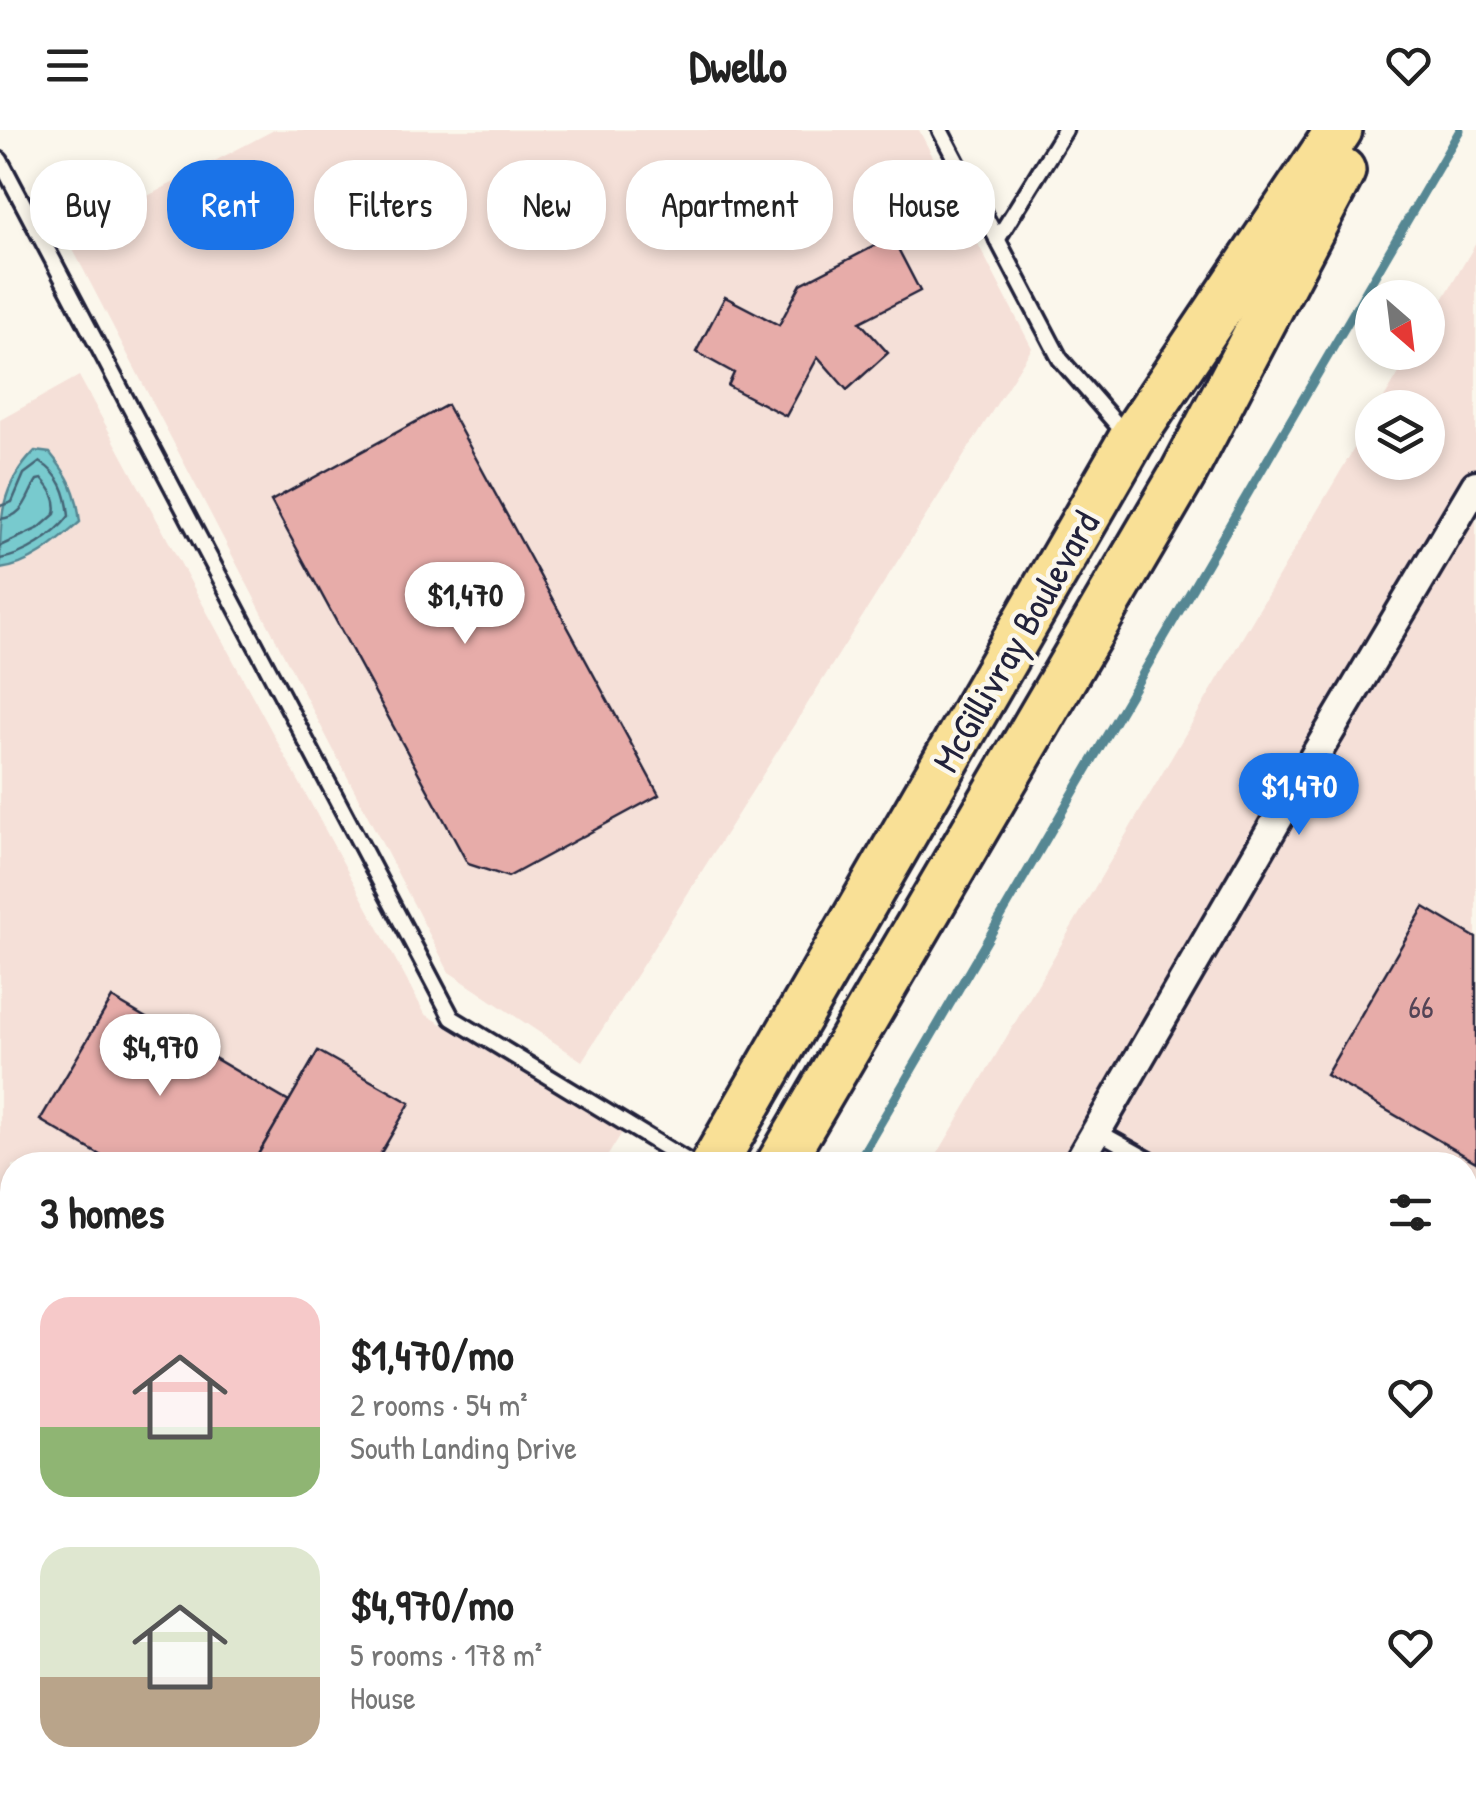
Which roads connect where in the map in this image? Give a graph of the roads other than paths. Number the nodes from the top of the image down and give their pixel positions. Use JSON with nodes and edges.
{"nodes":[{"id":1,"x":940,"y":130,"type":"edge"},
{"id":2,"x":1065,"y":130,"type":"edge"},
{"id":3,"x":1339,"y":130,"type":"edge"},
{"id":4,"x":1363,"y":130,"type":"edge"},
{"id":5,"x":0,"y":160,"type":"edge"},
{"id":6,"x":997,"y":240,"type":"junction"},
{"id":7,"x":1131,"y":440,"type":"junction"},
{"id":8,"x":1476,"y":485,"type":"edge"},
{"id":9,"x":1097,"y":1131,"type":"junction"},
{"id":10,"x":673,"y":1152,"type":"edge"},
{"id":11,"x":720,"y":1152,"type":"edge"},
{"id":12,"x":787,"y":1152,"type":"edge"},
{"id":13,"x":1084,"y":1152,"type":"edge"},
{"id":14,"x":1135,"y":1152,"type":"edge"}],
"edges":[{"from":1,"to":6,"type":"lane"},
{"from":2,"to":6,"type":"lane"},
{"from":3,"to":7,"type":"main road","name":"McGillivray Boulevard"},
{"from":4,"to":12,"type":"main road","name":"McGillivray Boulevard"},
{"from":5,"to":10,"type":"lane"},
{"from":6,"to":7,"type":"lane"},
{"from":7,"to":11,"type":"main road","name":"McGillivray Boulevard"},
{"from":8,"to":9,"type":"street"},
{"from":9,"to":13,"type":"street"},
{"from":9,"to":14,"type":"lane"}]}
